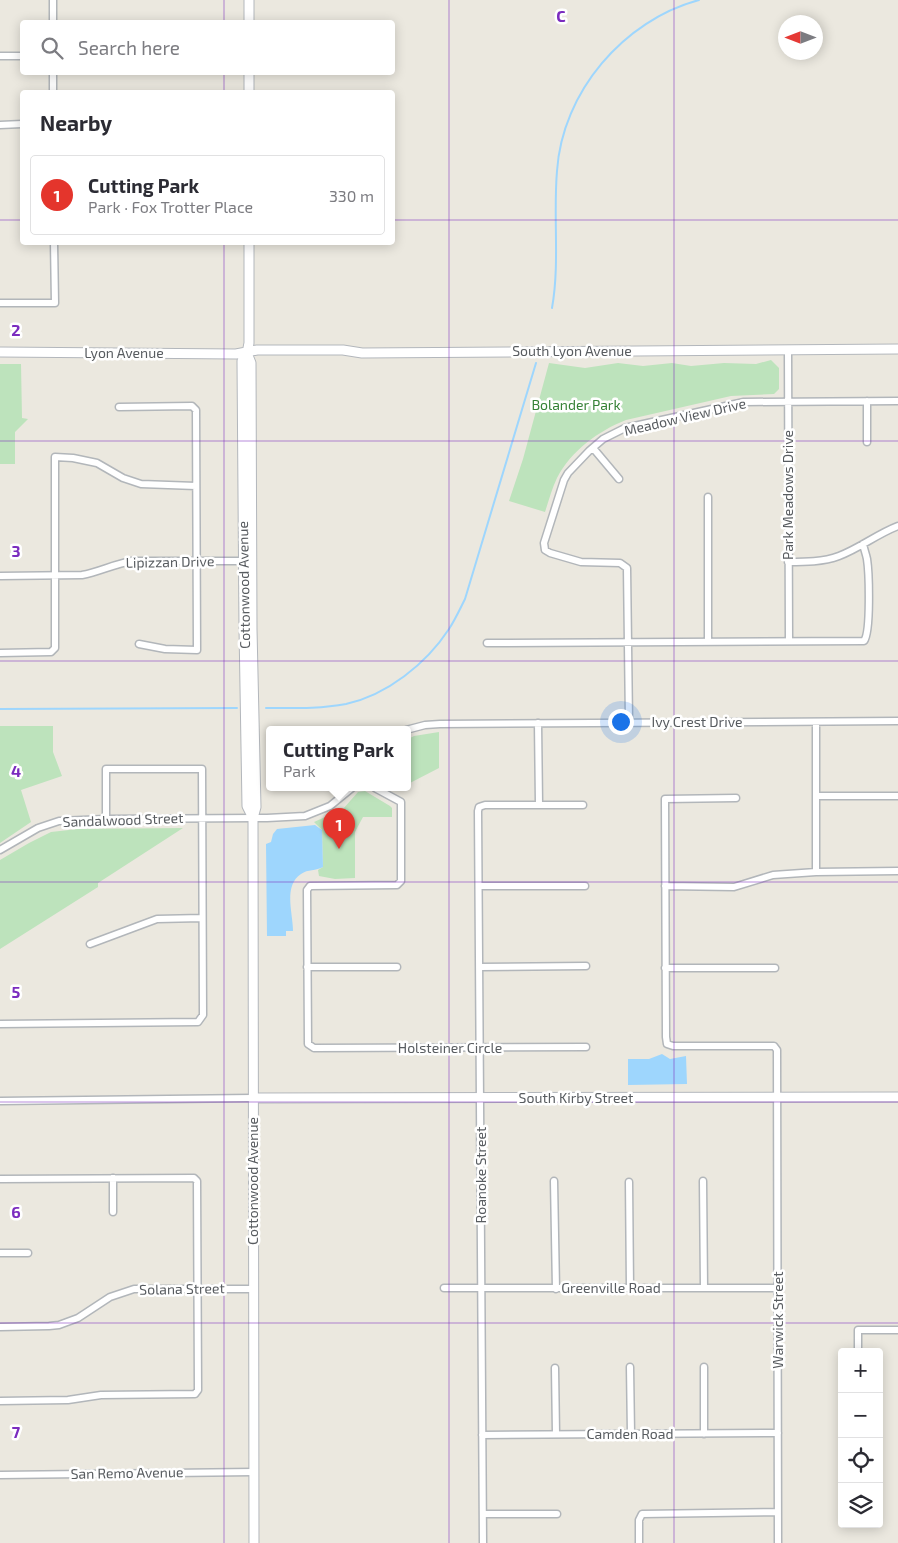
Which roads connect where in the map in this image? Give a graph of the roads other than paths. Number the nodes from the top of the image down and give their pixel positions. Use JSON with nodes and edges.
{"nodes":[{"id":1,"x":53,"y":0,"type":"edge"},
{"id":2,"x":248,"y":0,"type":"edge"},
{"id":3,"x":53,"y":20,"type":"edge"},
{"id":4,"x":249,"y":20,"type":"edge"},
{"id":5,"x":0,"y":56,"type":"edge"},
{"id":6,"x":20,"y":56,"type":"edge"},
{"id":7,"x":53,"y":75,"type":"edge"},
{"id":8,"x":249,"y":75,"type":"edge"},
{"id":9,"x":53,"y":90,"type":"edge"},
{"id":10,"x":249,"y":90,"type":"edge"},
{"id":11,"x":20,"y":124,"type":"edge"},
{"id":12,"x":0,"y":125,"type":"edge"},
{"id":13,"x":54,"y":245,"type":"edge"},
{"id":14,"x":249,"y":245,"type":"edge"},
{"id":15,"x":0,"y":303,"type":"edge"},
{"id":16,"x":898,"y":349,"type":"edge"},
{"id":17,"x":788,"y":350,"type":"junction"},
{"id":18,"x":0,"y":352,"type":"edge"},
{"id":19,"x":247,"y":353,"type":"junction"},
{"id":20,"x":788,"y":401,"type":"junction"},
{"id":21,"x":867,"y":401,"type":"junction"},
{"id":22,"x":898,"y":401,"type":"edge"},
{"id":23,"x":119,"y":407,"type":"dead end"},
{"id":24,"x":866,"y":442,"type":"dead end"},
{"id":25,"x":593,"y":448,"type":"junction"},
{"id":26,"x":619,"y":480,"type":"dead end"},
{"id":27,"x":196,"y":486,"type":"junction"},
{"id":28,"x":708,"y":497,"type":"dead end"},
{"id":29,"x":898,"y":526,"type":"edge"},
{"id":30,"x":863,"y":544,"type":"junction"},
{"id":31,"x":248,"y":561,"type":"junction"},
{"id":32,"x":196,"y":562,"type":"junction"},
{"id":33,"x":788,"y":562,"type":"junction"},
{"id":34,"x":0,"y":576,"type":"edge"},
{"id":35,"x":55,"y":576,"type":"junction"},
{"id":36,"x":708,"y":641,"type":"junction"},
{"id":37,"x":789,"y":641,"type":"junction"},
{"id":38,"x":629,"y":642,"type":"junction"},
{"id":39,"x":487,"y":643,"type":"dead end"},
{"id":40,"x":139,"y":644,"type":"dead end"},
{"id":41,"x":0,"y":653,"type":"edge"},
{"id":42,"x":898,"y":721,"type":"edge"},
{"id":43,"x":629,"y":722,"type":"junction"},
{"id":44,"x":816,"y":722,"type":"junction"},
{"id":45,"x":538,"y":723,"type":"junction"},
{"id":46,"x":411,"y":729,"type":"edge"},
{"id":47,"x":348,"y":791,"type":"edge"},
{"id":48,"x":381,"y":791,"type":"edge"},
{"id":49,"x":816,"y":796,"type":"junction"},
{"id":50,"x":898,"y":796,"type":"edge"},
{"id":51,"x":736,"y":798,"type":"dead end"},
{"id":52,"x":539,"y":804,"type":"junction"},
{"id":53,"x":583,"y":805,"type":"dead end"},
{"id":54,"x":202,"y":818,"type":"junction"},
{"id":55,"x":252,"y":818,"type":"junction"},
{"id":56,"x":106,"y":819,"type":"junction"},
{"id":57,"x":0,"y":850,"type":"edge"},
{"id":58,"x":898,"y":871,"type":"edge"},
{"id":59,"x":816,"y":872,"type":"junction"},
{"id":60,"x":479,"y":886,"type":"junction"},
{"id":61,"x":585,"y":886,"type":"dead end"},
{"id":62,"x":665,"y":886,"type":"junction"},
{"id":63,"x":202,"y":918,"type":"junction"},
{"id":64,"x":90,"y":944,"type":"dead end"},
{"id":65,"x":586,"y":966,"type":"dead end"},
{"id":66,"x":307,"y":967,"type":"junction"},
{"id":67,"x":397,"y":967,"type":"dead end"},
{"id":68,"x":480,"y":967,"type":"junction"},
{"id":69,"x":665,"y":968,"type":"junction"},
{"id":70,"x":775,"y":968,"type":"dead end"},
{"id":71,"x":0,"y":1024,"type":"edge"},
{"id":72,"x":586,"y":1047,"type":"dead end"},
{"id":73,"x":480,"y":1048,"type":"junction"},
{"id":74,"x":777,"y":1097,"type":"junction"},
{"id":75,"x":898,"y":1097,"type":"edge"},
{"id":76,"x":253,"y":1098,"type":"junction"},
{"id":77,"x":480,"y":1098,"type":"junction"},
{"id":78,"x":0,"y":1101,"type":"edge"},
{"id":79,"x":113,"y":1178,"type":"junction"},
{"id":80,"x":0,"y":1179,"type":"edge"},
{"id":81,"x":554,"y":1181,"type":"dead end"},
{"id":82,"x":703,"y":1181,"type":"dead end"},
{"id":83,"x":629,"y":1182,"type":"dead end"},
{"id":84,"x":113,"y":1212,"type":"dead end"},
{"id":85,"x":0,"y":1253,"type":"edge"},
{"id":86,"x":28,"y":1253,"type":"dead end"},
{"id":87,"x":197,"y":1288,"type":"junction"},
{"id":88,"x":444,"y":1288,"type":"dead end"},
{"id":89,"x":481,"y":1288,"type":"junction"},
{"id":90,"x":630,"y":1288,"type":"junction"},
{"id":91,"x":704,"y":1288,"type":"junction"},
{"id":92,"x":778,"y":1288,"type":"junction"},
{"id":93,"x":253,"y":1289,"type":"junction"},
{"id":94,"x":556,"y":1289,"type":"junction"},
{"id":95,"x":0,"y":1327,"type":"edge"},
{"id":96,"x":898,"y":1330,"type":"edge"},
{"id":97,"x":858,"y":1348,"type":"edge"},
{"id":98,"x":704,"y":1367,"type":"dead end"},
{"id":99,"x":555,"y":1368,"type":"dead end"},
{"id":100,"x":630,"y":1368,"type":"dead end"},
{"id":101,"x":0,"y":1401,"type":"edge"},
{"id":102,"x":556,"y":1434,"type":"junction"},
{"id":103,"x":630,"y":1434,"type":"junction"},
{"id":104,"x":704,"y":1434,"type":"junction"},
{"id":105,"x":778,"y":1434,"type":"junction"},
{"id":106,"x":482,"y":1435,"type":"junction"},
{"id":107,"x":254,"y":1472,"type":"junction"},
{"id":108,"x":0,"y":1475,"type":"edge"},
{"id":109,"x":777,"y":1512,"type":"junction"},
{"id":110,"x":484,"y":1514,"type":"junction"},
{"id":111,"x":556,"y":1514,"type":"dead end"},
{"id":112,"x":254,"y":1543,"type":"edge"},
{"id":113,"x":483,"y":1543,"type":"edge"},
{"id":114,"x":639,"y":1543,"type":"edge"},
{"id":115,"x":778,"y":1543,"type":"edge"}],
"edges":[{"from":1,"to":3,"type":"street"},
{"from":2,"to":4,"type":"street"},
{"from":5,"to":6,"type":"street"},
{"from":7,"to":9,"type":"street"},
{"from":8,"to":10,"type":"street"},
{"from":11,"to":12,"type":"street"},
{"from":13,"to":15,"type":"street"},
{"from":14,"to":19,"type":"street","name":"Cottonwood Avenue"},
{"from":16,"to":17,"type":"street","name":"South Lyon Avenue"},
{"from":17,"to":19,"type":"street","name":"South Lyon Avenue"},
{"from":17,"to":20,"type":"street","name":"Park Meadows Drive"},
{"from":18,"to":19,"type":"street","name":"Lyon Avenue"},
{"from":19,"to":31,"type":"street","name":"Cottonwood Avenue"},
{"from":20,"to":21,"type":"street","name":"Meadow View Drive"},
{"from":20,"to":25,"type":"street","name":"Meadow View Drive"},
{"from":20,"to":33,"type":"street","name":"Park Meadows Drive"},
{"from":21,"to":22,"type":"street","name":"Meadow View Drive"},
{"from":21,"to":24,"type":"street"},
{"from":23,"to":27,"type":"street"},
{"from":25,"to":26,"type":"street"},
{"from":25,"to":38,"type":"street","name":"Meadow View Drive"},
{"from":27,"to":32,"type":"street"},
{"from":27,"to":35,"type":"street"},
{"from":28,"to":36,"type":"street"},
{"from":29,"to":30,"type":"street"},
{"from":30,"to":33,"type":"street"},
{"from":30,"to":37,"type":"street"},
{"from":31,"to":32,"type":"street","name":"Lipizzan Drive"},
{"from":31,"to":55,"type":"street","name":"Cottonwood Avenue"},
{"from":32,"to":35,"type":"street","name":"Lipizzan Drive"},
{"from":32,"to":40,"type":"street"},
{"from":33,"to":37,"type":"street","name":"Park Meadows Drive"},
{"from":34,"to":35,"type":"street","name":"Lipizzan Drive"},
{"from":35,"to":41,"type":"street"},
{"from":36,"to":37,"type":"street"},
{"from":36,"to":38,"type":"street"},
{"from":38,"to":39,"type":"street"},
{"from":38,"to":43,"type":"street"},
{"from":42,"to":44,"type":"street","name":"Ivy Crest Drive"},
{"from":43,"to":44,"type":"street","name":"Ivy Crest Drive"},
{"from":43,"to":45,"type":"street","name":"Ivy Crest Drive"},
{"from":44,"to":49,"type":"street"},
{"from":45,"to":46,"type":"street","name":"Ivy Crest Drive"},
{"from":45,"to":52,"type":"street"},
{"from":47,"to":55,"type":"street"},
{"from":48,"to":66,"type":"street"},
{"from":49,"to":50,"type":"street"},
{"from":49,"to":59,"type":"street"},
{"from":51,"to":62,"type":"street"},
{"from":52,"to":53,"type":"street"},
{"from":52,"to":60,"type":"street","name":"Roanoke Street"},
{"from":54,"to":55,"type":"street","name":"Sandalwood Street"},
{"from":54,"to":56,"type":"street","name":"Sandalwood Street"},
{"from":54,"to":56,"type":"street"},
{"from":54,"to":63,"type":"street"},
{"from":55,"to":76,"type":"street","name":"Cottonwood Avenue"},
{"from":56,"to":57,"type":"street","name":"Sandalwood Street"},
{"from":58,"to":59,"type":"street"},
{"from":59,"to":62,"type":"street"},
{"from":60,"to":61,"type":"street"},
{"from":60,"to":68,"type":"street","name":"Roanoke Street"},
{"from":62,"to":69,"type":"street"},
{"from":63,"to":64,"type":"street"},
{"from":63,"to":71,"type":"street"},
{"from":65,"to":68,"type":"street"},
{"from":66,"to":67,"type":"street"},
{"from":66,"to":73,"type":"street","name":"Holsteiner Circle"},
{"from":68,"to":73,"type":"street","name":"Roanoke Street"},
{"from":69,"to":70,"type":"street"},
{"from":69,"to":74,"type":"street","name":"Warwick Street"},
{"from":72,"to":73,"type":"street","name":"Holsteiner Circle"},
{"from":73,"to":77,"type":"street","name":"Roanoke Street"},
{"from":74,"to":75,"type":"street","name":"South Kirby Street"},
{"from":74,"to":77,"type":"street","name":"South Kirby Street"},
{"from":74,"to":92,"type":"street","name":"Warwick Street"},
{"from":76,"to":77,"type":"street","name":"South Kirby Street"},
{"from":76,"to":78,"type":"street"},
{"from":76,"to":93,"type":"street","name":"Cottonwood Avenue"},
{"from":77,"to":89,"type":"street","name":"Roanoke Street"},
{"from":79,"to":80,"type":"street"},
{"from":79,"to":84,"type":"street"},
{"from":79,"to":87,"type":"street"},
{"from":81,"to":94,"type":"street"},
{"from":82,"to":91,"type":"street"},
{"from":83,"to":90,"type":"street"},
{"from":85,"to":86,"type":"street"},
{"from":87,"to":93,"type":"street","name":"Solana Street"},
{"from":87,"to":95,"type":"street","name":"Solana Street"},
{"from":87,"to":101,"type":"street"},
{"from":88,"to":89,"type":"street","name":"Greenville Road"},
{"from":89,"to":94,"type":"street","name":"Greenville Road"},
{"from":89,"to":106,"type":"street","name":"Roanoke Street"},
{"from":90,"to":91,"type":"street","name":"Greenville Road"},
{"from":90,"to":94,"type":"street","name":"Greenville Road"},
{"from":91,"to":92,"type":"street","name":"Greenville Road"},
{"from":92,"to":105,"type":"street","name":"Warwick Street"},
{"from":93,"to":107,"type":"street","name":"Cottonwood Avenue"},
{"from":96,"to":97,"type":"street"},
{"from":98,"to":104,"type":"street"},
{"from":99,"to":102,"type":"street"},
{"from":100,"to":103,"type":"street"},
{"from":102,"to":103,"type":"street","name":"Camden Road"},
{"from":102,"to":106,"type":"street","name":"Camden Road"},
{"from":103,"to":104,"type":"street","name":"Camden Road"},
{"from":104,"to":105,"type":"street","name":"Camden Road"},
{"from":105,"to":109,"type":"street","name":"Warwick Street"},
{"from":106,"to":110,"type":"street","name":"Roanoke Street"},
{"from":107,"to":108,"type":"street","name":"San Remo Avenue"},
{"from":107,"to":112,"type":"street","name":"Cottonwood Avenue"},
{"from":109,"to":114,"type":"street"},
{"from":109,"to":115,"type":"street","name":"Warwick Street"},
{"from":110,"to":111,"type":"street"},
{"from":110,"to":113,"type":"street","name":"Roanoke Street"}]}
